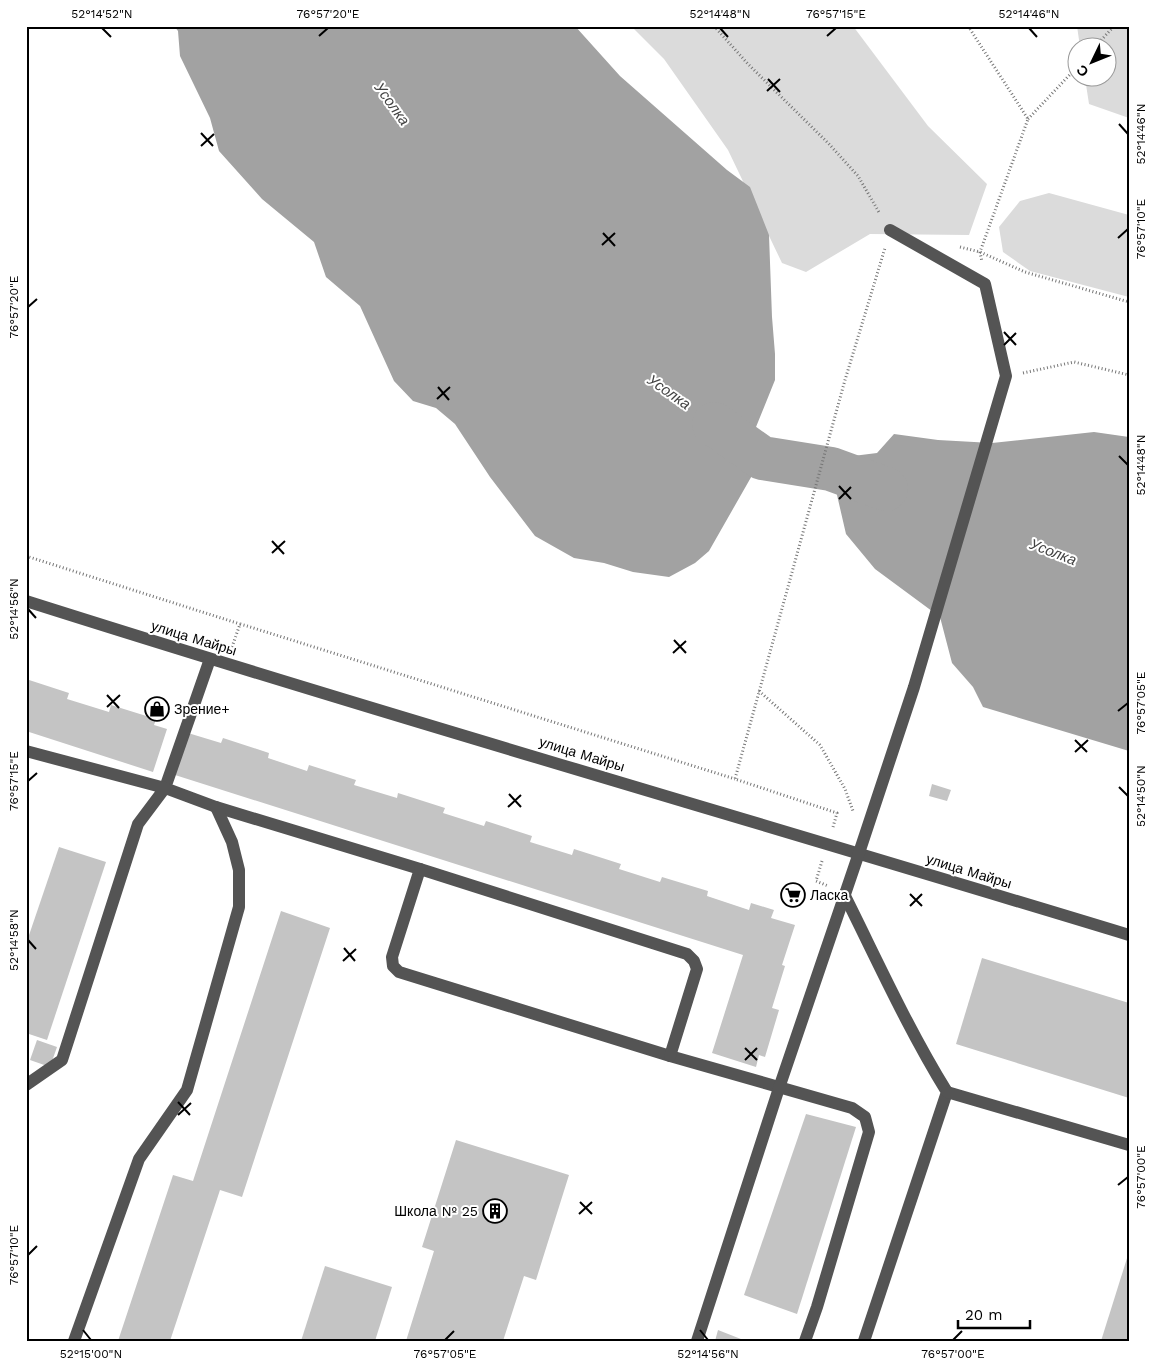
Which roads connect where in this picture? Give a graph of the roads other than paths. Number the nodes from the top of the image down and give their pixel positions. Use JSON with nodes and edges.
{"nodes":[{"id":1,"x":890,"y":230,"type":"road end"},
{"id":2,"x":26,"y":601,"type":"edge"},
{"id":3,"x":210,"y":659,"type":"junction"},
{"id":4,"x":26,"y":751,"type":"edge"},
{"id":5,"x":165,"y":788,"type":"junction"},
{"id":6,"x":216,"y":807,"type":"junction"},
{"id":7,"x":860,"y":853,"type":"junction"},
{"id":8,"x":420,"y":869,"type":"junction"},
{"id":9,"x":844,"y":894,"type":"junction"},
{"id":10,"x":1129,"y":935,"type":"edge"},
{"id":11,"x":670,"y":1056,"type":"junction"},
{"id":12,"x":26,"y":1085,"type":"edge"},
{"id":13,"x":779,"y":1088,"type":"junction"},
{"id":14,"x":947,"y":1092,"type":"junction"},
{"id":15,"x":1129,"y":1145,"type":"edge"},
{"id":16,"x":74,"y":1341,"type":"edge"},
{"id":17,"x":697,"y":1341,"type":"edge"},
{"id":18,"x":805,"y":1341,"type":"edge"},
{"id":19,"x":864,"y":1341,"type":"edge"}],
"edges":[{"from":1,"to":7,"type":"street"},
{"from":2,"to":3,"type":"street","name":"улица Майры"},
{"from":3,"to":5,"type":"street"},
{"from":3,"to":7,"type":"street","name":"улица Майры"},
{"from":4,"to":5,"type":"street"},
{"from":5,"to":6,"type":"street"},
{"from":5,"to":12,"type":"street"},
{"from":6,"to":8,"type":"street"},
{"from":6,"to":16,"type":"street"},
{"from":7,"to":9,"type":"street"},
{"from":7,"to":10,"type":"street","name":"улица Майры"},
{"from":8,"to":11,"type":"street"},
{"from":8,"to":11,"type":"street"},
{"from":9,"to":13,"type":"street"},
{"from":9,"to":14,"type":"street"},
{"from":11,"to":13,"type":"street"},
{"from":13,"to":17,"type":"street"},
{"from":13,"to":18,"type":"street"},
{"from":14,"to":15,"type":"street"},
{"from":14,"to":19,"type":"street"}]}
